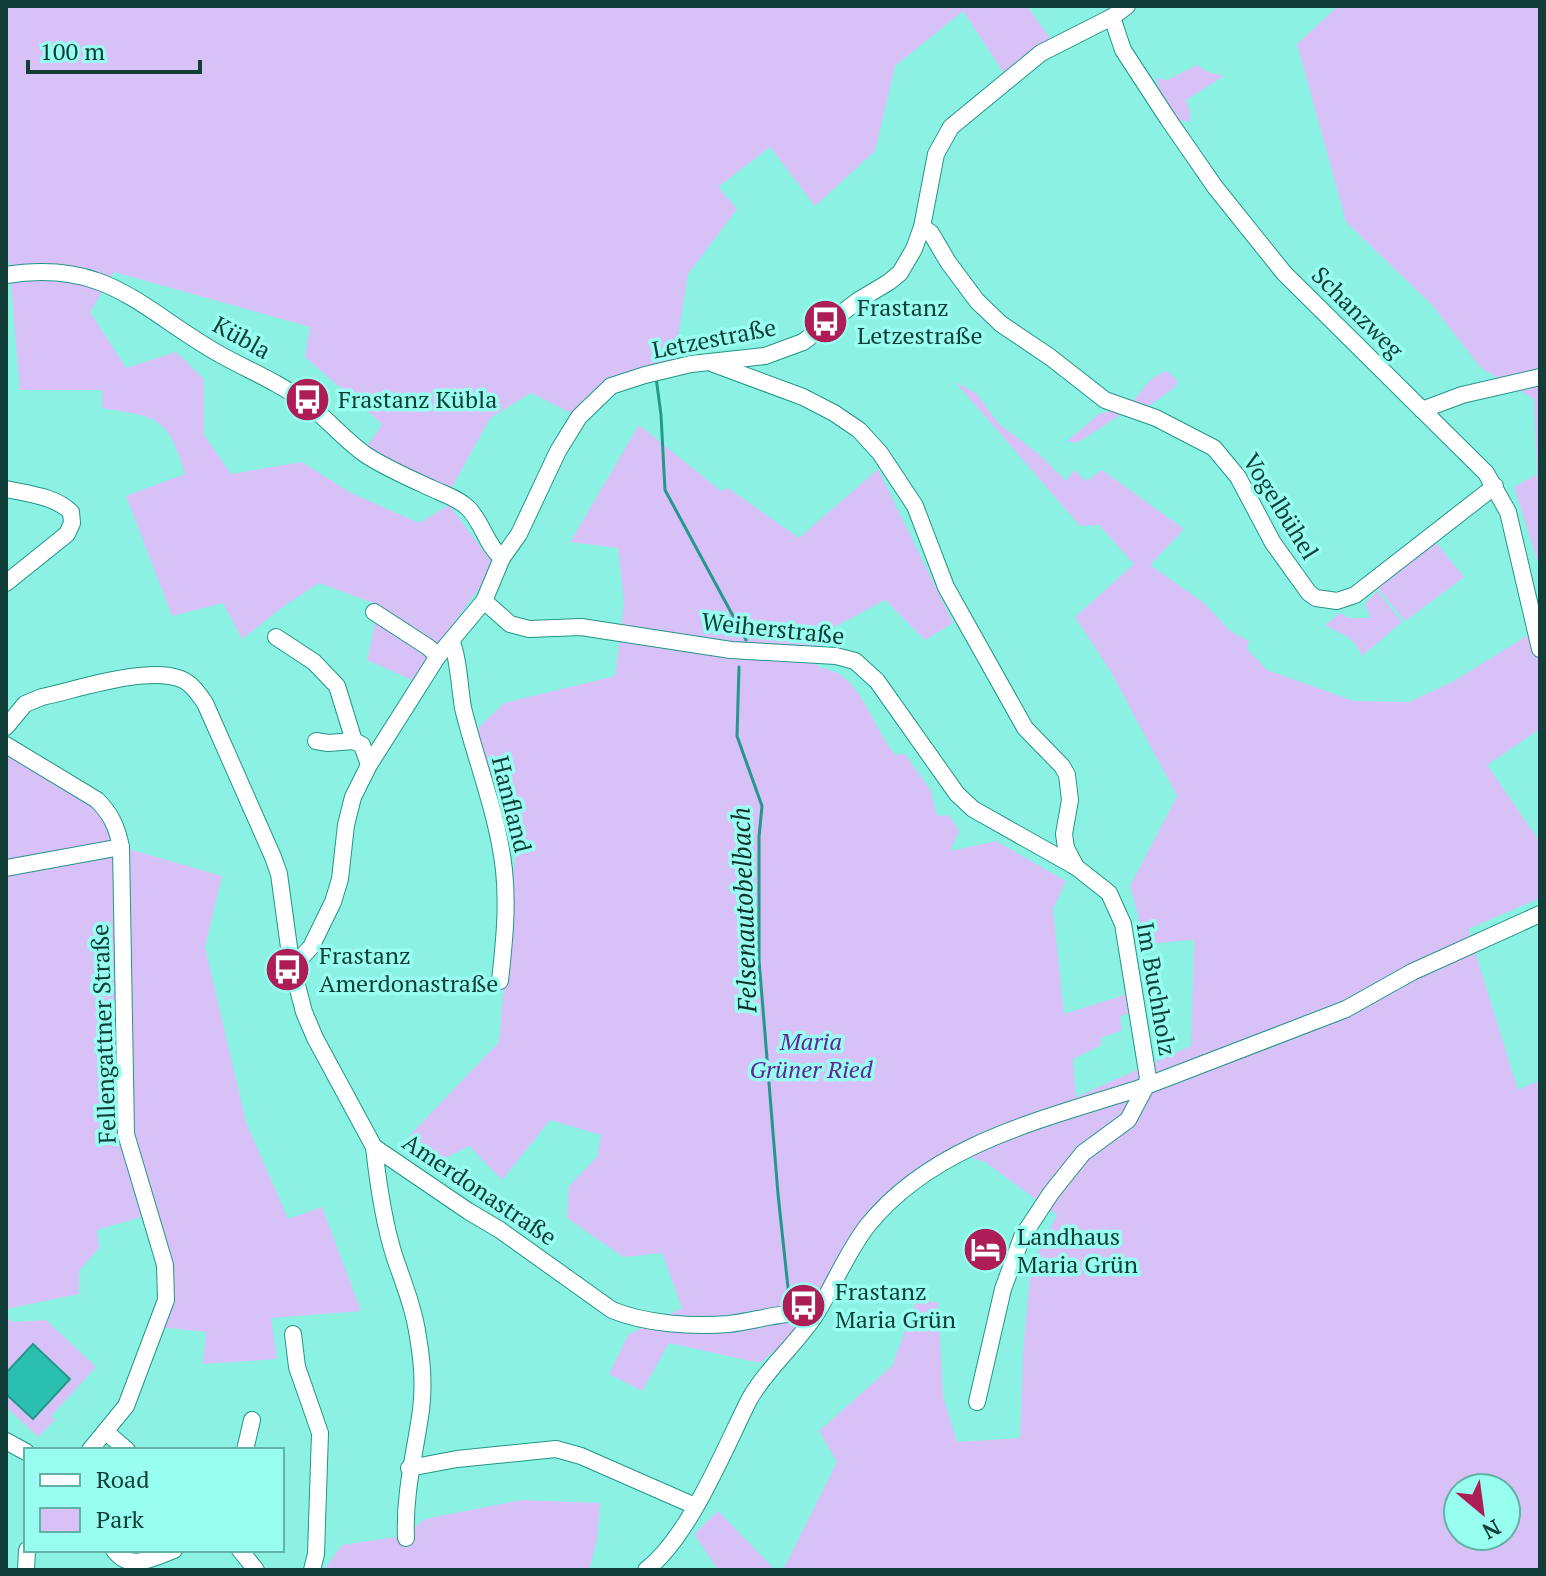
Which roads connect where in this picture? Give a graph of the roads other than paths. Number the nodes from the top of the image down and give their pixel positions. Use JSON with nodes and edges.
{"nodes":[{"id":1,"x":1127,"y":6,"type":"edge"},
{"id":2,"x":1112,"y":17,"type":"junction"},
{"id":3,"x":922,"y":227,"type":"junction"},
{"id":4,"x":6,"y":275,"type":"edge"},
{"id":5,"x":710,"y":363,"type":"junction"},
{"id":6,"x":1540,"y":377,"type":"edge"},
{"id":7,"x":1422,"y":410,"type":"junction"},
{"id":8,"x":1495,"y":486,"type":"junction"},
{"id":9,"x":6,"y":489,"type":"edge"},
{"id":10,"x":502,"y":558,"type":"junction"},
{"id":11,"x":6,"y":583,"type":"edge"},
{"id":12,"x":484,"y":601,"type":"junction"},
{"id":13,"x":374,"y":612,"type":"dead end"},
{"id":14,"x":276,"y":637,"type":"dead end"},
{"id":15,"x":451,"y":641,"type":"junction"},
{"id":16,"x":1540,"y":649,"type":"edge"},
{"id":17,"x":438,"y":656,"type":"junction"},
{"id":18,"x":6,"y":727,"type":"edge"},
{"id":19,"x":316,"y":741,"type":"dead end"},
{"id":20,"x":354,"y":741,"type":"junction"},
{"id":21,"x":6,"y":745,"type":"edge"},
{"id":22,"x":369,"y":765,"type":"junction"},
{"id":23,"x":121,"y":847,"type":"junction"},
{"id":24,"x":1076,"y":867,"type":"junction"},
{"id":25,"x":6,"y":868,"type":"edge"},
{"id":26,"x":1540,"y":914,"type":"edge"},
{"id":27,"x":291,"y":962,"type":"junction"},
{"id":28,"x":500,"y":981,"type":"dead end"},
{"id":29,"x":1146,"y":1086,"type":"junction"},
{"id":30,"x":1108,"y":1099,"type":"junction"},
{"id":31,"x":1128,"y":1120,"type":"junction"},
{"id":32,"x":374,"y":1147,"type":"junction"},
{"id":33,"x":816,"y":1313,"type":"junction"},
{"id":34,"x":293,"y":1334,"type":"dead end"},
{"id":35,"x":977,"y":1402,"type":"dead end"},
{"id":36,"x":252,"y":1420,"type":"dead end"},
{"id":37,"x":106,"y":1432,"type":"junction"},
{"id":38,"x":6,"y":1441,"type":"edge"},
{"id":39,"x":92,"y":1448,"type":"edge"},
{"id":40,"x":125,"y":1448,"type":"edge"},
{"id":41,"x":245,"y":1448,"type":"edge"},
{"id":42,"x":24,"y":1451,"type":"edge"},
{"id":43,"x":409,"y":1468,"type":"junction"},
{"id":44,"x":695,"y":1506,"type":"junction"},
{"id":45,"x":406,"y":1538,"type":"dead end"},
{"id":46,"x":168,"y":1552,"type":"edge"},
{"id":47,"x":242,"y":1552,"type":"edge"},
{"id":48,"x":120,"y":1559,"type":"edge"},
{"id":49,"x":256,"y":1570,"type":"edge"},
{"id":50,"x":312,"y":1570,"type":"edge"},
{"id":51,"x":646,"y":1570,"type":"edge"}],
"edges":[{"from":1,"to":2,"type":"street","name":"Letzestraße"},
{"from":2,"to":3,"type":"street","name":"Letzestraße"},
{"from":2,"to":7,"type":"street","name":"Schanzweg"},
{"from":3,"to":5,"type":"street","name":"Letzestraße"},
{"from":3,"to":8,"type":"street","name":"Vogelbühel"},
{"from":4,"to":10,"type":"street","name":"Kübla"},
{"from":5,"to":10,"type":"street","name":"Letzestraße"},
{"from":5,"to":24,"type":"street"},
{"from":6,"to":7,"type":"street"},
{"from":7,"to":8,"type":"street","name":"Schanzweg"},
{"from":8,"to":16,"type":"street","name":"Schanzweg"},
{"from":9,"to":11,"type":"street"},
{"from":10,"to":12,"type":"street","name":"Letzestraße"},
{"from":12,"to":15,"type":"street","name":"Letzestraße"},
{"from":12,"to":24,"type":"street","name":"Weiherstraße"},
{"from":13,"to":17,"type":"street"},
{"from":14,"to":20,"type":"street"},
{"from":15,"to":17,"type":"street","name":"Letzestraße"},
{"from":15,"to":28,"type":"street","name":"Hanfland"},
{"from":17,"to":22,"type":"street","name":"Letzestraße"},
{"from":18,"to":27,"type":"street","name":"Amerdonastraße"},
{"from":19,"to":20,"type":"street"},
{"from":20,"to":22,"type":"street"},
{"from":21,"to":23,"type":"street","name":"Fellengattner Straße"},
{"from":22,"to":27,"type":"street","name":"Letzestraße"},
{"from":23,"to":25,"type":"street"},
{"from":23,"to":37,"type":"street","name":"Fellengattner Straße"},
{"from":24,"to":29,"type":"street","name":"Im Buchholz"},
{"from":26,"to":29,"type":"street","name":"Im Buchholz"},
{"from":27,"to":32,"type":"street","name":"Amerdonastraße"},
{"from":29,"to":30,"type":"street"},
{"from":29,"to":31,"type":"street"},
{"from":30,"to":31,"type":"street"},
{"from":30,"to":33,"type":"street"},
{"from":31,"to":35,"type":"street"},
{"from":32,"to":33,"type":"street","name":"Amerdonastraße"},
{"from":32,"to":43,"type":"street"},
{"from":33,"to":44,"type":"street"},
{"from":34,"to":50,"type":"street"},
{"from":36,"to":41,"type":"street"},
{"from":37,"to":39,"type":"street","name":"Fellengattner Straße"},
{"from":37,"to":40,"type":"street"},
{"from":38,"to":42,"type":"street"},
{"from":43,"to":44,"type":"street"},
{"from":43,"to":45,"type":"street"},
{"from":44,"to":51,"type":"street"},
{"from":46,"to":48,"type":"street"},
{"from":47,"to":49,"type":"street"}]}
